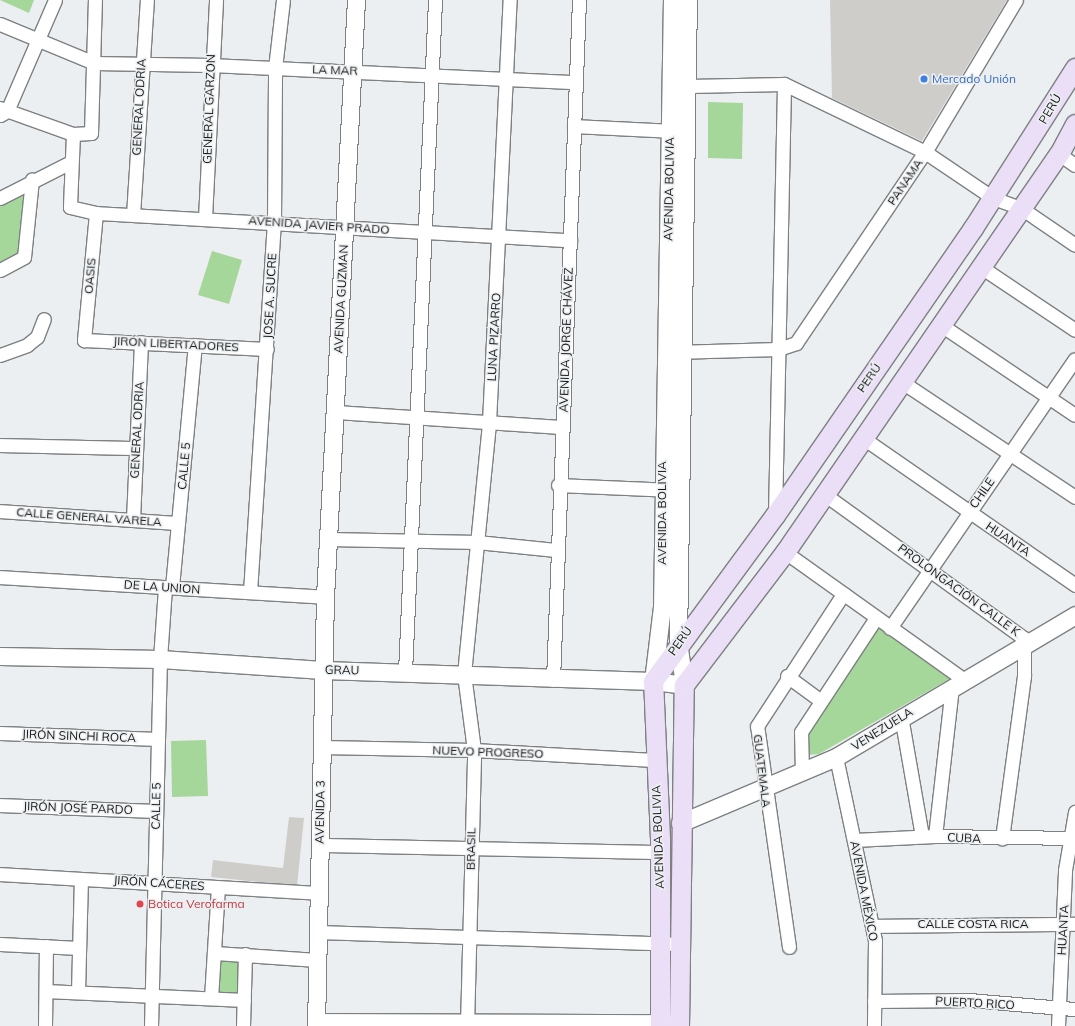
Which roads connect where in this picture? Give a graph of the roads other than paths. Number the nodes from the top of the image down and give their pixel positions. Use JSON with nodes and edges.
{"nodes":[{"id":1,"x":55,"y":0,"type":"edge"},
{"id":2,"x":96,"y":0,"type":"edge"},
{"id":3,"x":147,"y":0,"type":"edge"},
{"id":4,"x":216,"y":0,"type":"edge"},
{"id":5,"x":283,"y":0,"type":"edge"},
{"id":6,"x":356,"y":0,"type":"edge"},
{"id":7,"x":436,"y":0,"type":"edge"},
{"id":8,"x":510,"y":0,"type":"edge"},
{"id":9,"x":579,"y":0,"type":"edge"},
{"id":10,"x":672,"y":0,"type":"edge"},
{"id":11,"x":688,"y":0,"type":"edge"},
{"id":12,"x":1016,"y":0,"type":"edge"},
{"id":13,"x":0,"y":24,"type":"edge"},
{"id":14,"x":37,"y":41,"type":"junction"},
{"id":15,"x":94,"y":63,"type":"junction"},
{"id":16,"x":141,"y":63,"type":"junction"},
{"id":17,"x":210,"y":65,"type":"junction"},
{"id":18,"x":276,"y":68,"type":"junction"},
{"id":19,"x":1075,"y":68,"type":"edge"},
{"id":20,"x":352,"y":71,"type":"junction"},
{"id":21,"x":434,"y":75,"type":"junction"},
{"id":22,"x":509,"y":78,"type":"junction"},
{"id":23,"x":576,"y":82,"type":"junction"},
{"id":24,"x":784,"y":84,"type":"junction"},
{"id":25,"x":687,"y":86,"type":"junction"},
{"id":26,"x":2,"y":111,"type":"edge"},
{"id":27,"x":1075,"y":124,"type":"edge"},
{"id":28,"x":574,"y":126,"type":"junction"},
{"id":29,"x":678,"y":131,"type":"junction"},
{"id":30,"x":73,"y":134,"type":"junction"},
{"id":31,"x":925,"y":152,"type":"junction"},
{"id":32,"x":1059,"y":154,"type":"junction"},
{"id":33,"x":71,"y":162,"type":"junction"},
{"id":34,"x":1075,"y":165,"type":"edge"},
{"id":35,"x":32,"y":179,"type":"junction"},
{"id":36,"x":0,"y":198,"type":"edge"},
{"id":37,"x":993,"y":198,"type":"junction"},
{"id":38,"x":1021,"y":208,"type":"junction"},
{"id":39,"x":96,"y":213,"type":"junction"},
{"id":40,"x":133,"y":215,"type":"junction"},
{"id":41,"x":206,"y":218,"type":"junction"},
{"id":42,"x":274,"y":221,"type":"junction"},
{"id":43,"x":345,"y":227,"type":"junction"},
{"id":44,"x":427,"y":232,"type":"junction"},
{"id":45,"x":500,"y":237,"type":"junction"},
{"id":46,"x":570,"y":240,"type":"junction"},
{"id":47,"x":1075,"y":244,"type":"edge"},
{"id":48,"x":981,"y":267,"type":"junction"},
{"id":49,"x":0,"y":270,"type":"edge"},
{"id":50,"x":44,"y":319,"type":"dead end"},
{"id":51,"x":941,"y":325,"type":"junction"},
{"id":52,"x":1075,"y":330,"type":"edge"},
{"id":53,"x":84,"y":340,"type":"joint"},
{"id":54,"x":141,"y":342,"type":"junction"},
{"id":55,"x":195,"y":345,"type":"junction"},
{"id":56,"x":267,"y":349,"type":"junction"},
{"id":57,"x":778,"y":349,"type":"junction"},
{"id":58,"x":666,"y":352,"type":"junction"},
{"id":59,"x":684,"y":352,"type":"junction"},
{"id":60,"x":0,"y":355,"type":"edge"},
{"id":61,"x":1075,"y":359,"type":"edge"},
{"id":62,"x":902,"y":382,"type":"junction"},
{"id":63,"x":1049,"y":397,"type":"junction"},
{"id":64,"x":335,"y":412,"type":"junction"},
{"id":65,"x":1075,"y":415,"type":"edge"},
{"id":66,"x":417,"y":417,"type":"junction"},
{"id":67,"x":489,"y":422,"type":"junction"},
{"id":68,"x":562,"y":427,"type":"junction"},
{"id":69,"x":862,"y":438,"type":"junction"},
{"id":70,"x":0,"y":445,"type":"edge"},
{"id":71,"x":136,"y":448,"type":"junction"},
{"id":72,"x":1009,"y":454,"type":"junction"},
{"id":73,"x":558,"y":485,"type":"junction"},
{"id":74,"x":661,"y":489,"type":"junction"},
{"id":75,"x":680,"y":490,"type":"junction"},
{"id":76,"x":824,"y":494,"type":"junction"},
{"id":77,"x":1075,"y":497,"type":"edge"},
{"id":78,"x":0,"y":511,"type":"edge"},
{"id":79,"x":969,"y":513,"type":"junction"},
{"id":80,"x":775,"y":515,"type":"junction"},
{"id":81,"x":133,"y":519,"type":"junction"},
{"id":82,"x":178,"y":523,"type":"junction"},
{"id":83,"x":328,"y":539,"type":"junction"},
{"id":84,"x":478,"y":542,"type":"junction"},
{"id":85,"x":411,"y":544,"type":"junction"},
{"id":86,"x":556,"y":550,"type":"junction"},
{"id":87,"x":785,"y":552,"type":"junction"},
{"id":88,"x":931,"y":568,"type":"junction"},
{"id":89,"x":0,"y":577,"type":"edge"},
{"id":90,"x":1075,"y":585,"type":"edge"},
{"id":91,"x":169,"y":587,"type":"junction"},
{"id":92,"x":250,"y":592,"type":"junction"},
{"id":93,"x":843,"y":594,"type":"junction"},
{"id":94,"x":325,"y":597,"type":"junction"},
{"id":95,"x":1075,"y":615,"type":"edge"},
{"id":96,"x":876,"y":618,"type":"junction"},
{"id":97,"x":890,"y":628,"type":"junction"},
{"id":98,"x":678,"y":641,"type":"junction"},
{"id":99,"x":1026,"y":646,"type":"junction"},
{"id":100,"x":0,"y":656,"type":"edge"},
{"id":101,"x":160,"y":659,"type":"junction"},
{"id":102,"x":323,"y":670,"type":"junction"},
{"id":103,"x":405,"y":672,"type":"junction"},
{"id":104,"x":464,"y":674,"type":"junction"},
{"id":105,"x":787,"y":676,"type":"junction"},
{"id":106,"x":553,"y":680,"type":"junction"},
{"id":107,"x":652,"y":681,"type":"junction"},
{"id":108,"x":957,"y":683,"type":"junction"},
{"id":109,"x":684,"y":685,"type":"junction"},
{"id":110,"x":822,"y":701,"type":"junction"},
{"id":111,"x":901,"y":716,"type":"junction"},
{"id":112,"x":0,"y":733,"type":"edge"},
{"id":113,"x":158,"y":739,"type":"junction"},
{"id":114,"x":322,"y":747,"type":"junction"},
{"id":115,"x":474,"y":750,"type":"junction"},
{"id":116,"x":836,"y":757,"type":"junction"},
{"id":117,"x":654,"y":760,"type":"junction"},
{"id":118,"x":802,"y":772,"type":"junction"},
{"id":119,"x":764,"y":790,"type":"junction"},
{"id":120,"x":0,"y":805,"type":"edge"},
{"id":121,"x":156,"y":811,"type":"junction"},
{"id":122,"x":1075,"y":812,"type":"edge"},
{"id":123,"x":680,"y":823,"type":"junction"},
{"id":124,"x":929,"y":836,"type":"junction"},
{"id":125,"x":1073,"y":838,"type":"edge"},
{"id":126,"x":854,"y":840,"type":"junction"},
{"id":127,"x":1002,"y":840,"type":"junction"},
{"id":128,"x":320,"y":845,"type":"junction"},
{"id":129,"x":471,"y":848,"type":"junction"},
{"id":130,"x":660,"y":852,"type":"junction"},
{"id":131,"x":0,"y":874,"type":"edge"},
{"id":132,"x":81,"y":879,"type":"junction"},
{"id":133,"x":154,"y":883,"type":"junction"},
{"id":134,"x":218,"y":887,"type":"junction"},
{"id":135,"x":319,"y":893,"type":"junction"},
{"id":136,"x":1070,"y":924,"type":"edge"},
{"id":137,"x":872,"y":926,"type":"junction"},
{"id":138,"x":318,"y":932,"type":"junction"},
{"id":139,"x":469,"y":938,"type":"junction"},
{"id":140,"x":0,"y":944,"type":"edge"},
{"id":141,"x":670,"y":944,"type":"junction"},
{"id":142,"x":46,"y":946,"type":"junction"},
{"id":143,"x":789,"y":947,"type":"dead end"},
{"id":144,"x":79,"y":948,"type":"junction"},
{"id":145,"x":215,"y":953,"type":"junction"},
{"id":146,"x":245,"y":954,"type":"junction"},
{"id":147,"x":317,"y":960,"type":"junction"},
{"id":148,"x":46,"y":991,"type":"junction"},
{"id":149,"x":78,"y":992,"type":"junction"},
{"id":150,"x":152,"y":994,"type":"junction"},
{"id":151,"x":211,"y":998,"type":"junction"},
{"id":152,"x":244,"y":1000,"type":"junction"},
{"id":153,"x":874,"y":1002,"type":"junction"},
{"id":154,"x":1058,"y":1008,"type":"junction"},
{"id":155,"x":1075,"y":1009,"type":"edge"},
{"id":156,"x":316,"y":1023,"type":"edge"},
{"id":157,"x":467,"y":1023,"type":"edge"},
{"id":158,"x":660,"y":1023,"type":"edge"},
{"id":159,"x":679,"y":1023,"type":"edge"},
{"id":160,"x":45,"y":1026,"type":"edge"},
{"id":161,"x":151,"y":1026,"type":"edge"},
{"id":162,"x":243,"y":1026,"type":"edge"},
{"id":163,"x":874,"y":1026,"type":"edge"},
{"id":164,"x":1058,"y":1026,"type":"edge"}],
"edges":[{"from":1,"to":14,"type":"street"},
{"from":2,"to":15,"type":"street"},
{"from":3,"to":16,"type":"street","name":"GENERAL ODRIA"},
{"from":4,"to":17,"type":"street","name":"GENERAL GARZON"},
{"from":5,"to":18,"type":"street","name":"JOSE A. SUCRE"},
{"from":6,"to":20,"type":"street","name":"AVENIDA GUZMAN"},
{"from":7,"to":21,"type":"street"},
{"from":8,"to":22,"type":"street","name":"LUNA PIZARRO"},
{"from":9,"to":23,"type":"street","name":"AVENIDA JORGE CHÁVEZ"},
{"from":10,"to":29,"type":"street","name":"AVENIDA BOLIVIA"},
{"from":11,"to":25,"type":"street","name":"AVENIDA BOLIVIA"},
{"from":12,"to":31,"type":"street","name":"PANAMA"},
{"from":13,"to":14,"type":"street"},
{"from":14,"to":15,"type":"street"},
{"from":14,"to":26,"type":"street"},
{"from":15,"to":16,"type":"street","name":"LA MAR"},
{"from":15,"to":30,"type":"street"},
{"from":16,"to":17,"type":"street","name":"LA MAR"},
{"from":16,"to":40,"type":"street","name":"GENERAL ODRIA"},
{"from":17,"to":18,"type":"street","name":"LA MAR"},
{"from":17,"to":41,"type":"street","name":"GENERAL GARZON"},
{"from":18,"to":20,"type":"street","name":"LA MAR"},
{"from":18,"to":42,"type":"street","name":"JOSE A. SUCRE"},
{"from":19,"to":37,"type":"main road","name":"PERÚ"},
{"from":20,"to":21,"type":"street","name":"LA MAR"},
{"from":20,"to":43,"type":"street","name":"AVENIDA GUZMAN"},
{"from":21,"to":22,"type":"street","name":"LA MAR"},
{"from":21,"to":44,"type":"street"},
{"from":22,"to":23,"type":"street","name":"LA MAR"},
{"from":22,"to":45,"type":"street","name":"LUNA PIZARRO"},
{"from":23,"to":28,"type":"street","name":"AVENIDA JORGE CHÁVEZ"},
{"from":24,"to":25,"type":"street"},
{"from":24,"to":31,"type":"street"},
{"from":24,"to":57,"type":"street"},
{"from":25,"to":29,"type":"street","name":"AVENIDA BOLIVIA"},
{"from":26,"to":30,"type":"street"},
{"from":27,"to":32,"type":"main road"},
{"from":28,"to":29,"type":"street"},
{"from":28,"to":46,"type":"street","name":"AVENIDA JORGE CHÁVEZ"},
{"from":29,"to":58,"type":"street","name":"AVENIDA BOLIVIA"},
{"from":29,"to":59,"type":"street","name":"AVENIDA BOLIVIA"},
{"from":30,"to":33,"type":"street"},
{"from":31,"to":37,"type":"street"},
{"from":31,"to":57,"type":"street","name":"PANAMA"},
{"from":32,"to":34,"type":"street"},
{"from":32,"to":38,"type":"main road"},
{"from":33,"to":35,"type":"street"},
{"from":33,"to":39,"type":"street","name":"AVENIDA JAVIER PRADO"},
{"from":35,"to":36,"type":"street"},
{"from":35,"to":49,"type":"street"},
{"from":37,"to":38,"type":"street"},
{"from":37,"to":80,"type":"main road","name":"PERÚ"},
{"from":38,"to":47,"type":"street"},
{"from":38,"to":48,"type":"main road"},
{"from":39,"to":40,"type":"street","name":"AVENIDA JAVIER PRADO"},
{"from":39,"to":53,"type":"street","name":"OASIS"},
{"from":40,"to":41,"type":"street","name":"AVENIDA JAVIER PRADO"},
{"from":41,"to":42,"type":"street","name":"AVENIDA JAVIER PRADO"},
{"from":42,"to":43,"type":"street","name":"AVENIDA JAVIER PRADO"},
{"from":42,"to":56,"type":"street","name":"JOSE A. SUCRE"},
{"from":43,"to":44,"type":"street","name":"AVENIDA JAVIER PRADO"},
{"from":43,"to":64,"type":"street","name":"AVENIDA GUZMAN"},
{"from":44,"to":45,"type":"street","name":"AVENIDA JAVIER PRADO"},
{"from":44,"to":66,"type":"street"},
{"from":45,"to":46,"type":"street","name":"AVENIDA JAVIER PRADO"},
{"from":45,"to":67,"type":"street","name":"LUNA PIZARRO"},
{"from":46,"to":68,"type":"street","name":"AVENIDA JORGE CHÁVEZ"},
{"from":48,"to":51,"type":"main road"},
{"from":48,"to":52,"type":"street"},
{"from":50,"to":60,"type":"street"},
{"from":51,"to":62,"type":"main road"},
{"from":51,"to":63,"type":"street"},
{"from":53,"to":54,"type":"street","name":"JIRÓN LIBERTADORES"},
{"from":54,"to":55,"type":"street","name":"JIRÓN LIBERTADORES"},
{"from":54,"to":71,"type":"street","name":"GENERAL ODRIA"},
{"from":55,"to":56,"type":"street","name":"JIRÓN LIBERTADORES"},
{"from":55,"to":82,"type":"street","name":"CALLE 5"},
{"from":56,"to":92,"type":"street","name":"JOSE A. SUCRE"},
{"from":57,"to":59,"type":"street","name":"PANAMA"},
{"from":57,"to":80,"type":"street"},
{"from":58,"to":59,"type":"street","name":"PANAMA"},
{"from":58,"to":74,"type":"street","name":"AVENIDA BOLIVIA"},
{"from":59,"to":75,"type":"street","name":"AVENIDA BOLIVIA"},
{"from":61,"to":63,"type":"street","name":"CHILE"},
{"from":62,"to":69,"type":"main road"},
{"from":62,"to":72,"type":"street"},
{"from":63,"to":65,"type":"street"},
{"from":63,"to":72,"type":"street","name":"CHILE"},
{"from":64,"to":66,"type":"street"},
{"from":64,"to":83,"type":"street","name":"AVENIDA GUZMAN"},
{"from":66,"to":67,"type":"street"},
{"from":66,"to":85,"type":"street"},
{"from":67,"to":68,"type":"street"},
{"from":67,"to":84,"type":"street","name":"LUNA PIZARRO"},
{"from":68,"to":73,"type":"street","name":"AVENIDA JORGE CHÁVEZ"},
{"from":69,"to":76,"type":"main road"},
{"from":69,"to":79,"type":"street","name":"HUANTA"},
{"from":70,"to":71,"type":"street"},
{"from":71,"to":81,"type":"street","name":"GENERAL ODRIA"},
{"from":72,"to":77,"type":"street"},
{"from":72,"to":79,"type":"street","name":"CHILE"},
{"from":73,"to":74,"type":"street"},
{"from":73,"to":86,"type":"street","name":"AVENIDA JORGE CHÁVEZ"},
{"from":74,"to":75,"type":"street"},
{"from":74,"to":107,"type":"street","name":"AVENIDA BOLIVIA"},
{"from":75,"to":98,"type":"street","name":"AVENIDA BOLIVIA"},
{"from":76,"to":87,"type":"main road"},
{"from":76,"to":88,"type":"street","name":"PROLONGACIÓN CALLE K"},
{"from":78,"to":81,"type":"street","name":"CALLE GENERAL VARELA"},
{"from":79,"to":88,"type":"street","name":"CHILE"},
{"from":79,"to":90,"type":"street","name":"HUANTA"},
{"from":80,"to":98,"type":"main road","name":"PERÚ"},
{"from":81,"to":82,"type":"street","name":"CALLE GENERAL VARELA"},
{"from":82,"to":91,"type":"street","name":"CALLE 5"},
{"from":83,"to":85,"type":"street"},
{"from":83,"to":94,"type":"street","name":"AVENIDA GUZMAN"},
{"from":84,"to":85,"type":"street"},
{"from":84,"to":86,"type":"street"},
{"from":84,"to":104,"type":"street","name":"LUNA PIZARRO"},
{"from":85,"to":103,"type":"street"},
{"from":86,"to":106,"type":"street","name":"AVENIDA JORGE CHÁVEZ"},
{"from":87,"to":93,"type":"street"},
{"from":87,"to":109,"type":"main road"},
{"from":88,"to":97,"type":"street","name":"CHILE"},
{"from":88,"to":99,"type":"street","name":"PROLONGACIÓN CALLE K"},
{"from":89,"to":91,"type":"street","name":"DE LA UNION"},
{"from":91,"to":92,"type":"street","name":"DE LA UNION"},
{"from":91,"to":101,"type":"street","name":"CALLE 5"},
{"from":92,"to":94,"type":"street","name":"DE LA UNION"},
{"from":93,"to":96,"type":"street"},
{"from":93,"to":105,"type":"street","name":"GUATEMALA"},
{"from":94,"to":102,"type":"street","name":"AVENIDA 3"},
{"from":95,"to":99,"type":"street","name":"VENEZUELA"},
{"from":96,"to":97,"type":"street"},
{"from":96,"to":110,"type":"street"},
{"from":97,"to":108,"type":"street"},
{"from":98,"to":107,"type":"main road","name":"PERÚ"},
{"from":98,"to":109,"type":"street","name":"AVENIDA BOLIVIA"},
{"from":99,"to":108,"type":"street","name":"VENEZUELA"},
{"from":99,"to":127,"type":"street","name":"PROLONGACIÓN CALLE K"},
{"from":100,"to":101,"type":"street","name":"GRAU"},
{"from":101,"to":102,"type":"street","name":"GRAU"},
{"from":101,"to":113,"type":"street","name":"CALLE 5"},
{"from":102,"to":103,"type":"street","name":"GRAU"},
{"from":102,"to":114,"type":"street","name":"AVENIDA 3"},
{"from":103,"to":104,"type":"street","name":"GRAU"},
{"from":104,"to":106,"type":"street","name":"GRAU"},
{"from":104,"to":115,"type":"street","name":"BRASIL"},
{"from":105,"to":110,"type":"street"},
{"from":105,"to":119,"type":"street","name":"GUATEMALA"},
{"from":106,"to":107,"type":"street","name":"GRAU"},
{"from":107,"to":109,"type":"street","name":"GRAU"},
{"from":107,"to":117,"type":"main road","name":"AVENIDA BOLIVIA"},
{"from":108,"to":111,"type":"street","name":"VENEZUELA"},
{"from":108,"to":124,"type":"street"},
{"from":109,"to":123,"type":"main road","name":"AVENIDA BOLIVIA"},
{"from":110,"to":118,"type":"street"},
{"from":111,"to":116,"type":"street","name":"VENEZUELA"},
{"from":111,"to":124,"type":"street"},
{"from":112,"to":113,"type":"street","name":"JIRÓN SINCHI ROCA"},
{"from":113,"to":121,"type":"street","name":"CALLE 5"},
{"from":114,"to":115,"type":"street","name":"NUEVO PROGRESO"},
{"from":114,"to":128,"type":"street","name":"AVENIDA 3"},
{"from":115,"to":117,"type":"street","name":"NUEVO PROGRESO"},
{"from":115,"to":129,"type":"street","name":"BRASIL"},
{"from":116,"to":118,"type":"street","name":"VENEZUELA"},
{"from":116,"to":126,"type":"street","name":"AVENIDA MÉXICO"},
{"from":117,"to":130,"type":"main road","name":"AVENIDA BOLIVIA"},
{"from":118,"to":119,"type":"street","name":"VENEZUELA"},
{"from":119,"to":123,"type":"street","name":"VENEZUELA"},
{"from":119,"to":143,"type":"street","name":"GUATEMALA"},
{"from":120,"to":121,"type":"street","name":"JIRÓN JOSÉ PARDO"},
{"from":121,"to":133,"type":"street","name":"CALLE 5"},
{"from":122,"to":125,"type":"street","name":"HUANTA"},
{"from":123,"to":141,"type":"main road","name":"AVENIDA BOLIVIA"},
{"from":124,"to":126,"type":"street","name":"CUBA"},
{"from":124,"to":127,"type":"street","name":"CUBA"},
{"from":125,"to":127,"type":"street","name":"CUBA"},
{"from":125,"to":136,"type":"street","name":"HUANTA"},
{"from":126,"to":137,"type":"street","name":"AVENIDA MÉXICO"},
{"from":128,"to":129,"type":"street"},
{"from":128,"to":135,"type":"street","name":"AVENIDA 3"},
{"from":129,"to":130,"type":"street"},
{"from":129,"to":139,"type":"street","name":"BRASIL"},
{"from":130,"to":141,"type":"main road","name":"AVENIDA BOLIVIA"},
{"from":131,"to":132,"type":"street","name":"JIRÓN CÁCERES"},
{"from":132,"to":133,"type":"street","name":"JIRÓN CÁCERES"},
{"from":132,"to":144,"type":"street"},
{"from":133,"to":134,"type":"street","name":"JIRÓN CÁCERES"},
{"from":133,"to":150,"type":"street","name":"CALLE 5"},
{"from":134,"to":135,"type":"street","name":"JIRÓN CÁCERES"},
{"from":134,"to":145,"type":"street"},
{"from":135,"to":138,"type":"street","name":"AVENIDA 3"},
{"from":136,"to":137,"type":"street","name":"CALLE COSTA RICA"},
{"from":136,"to":154,"type":"street","name":"HUANTA"},
{"from":137,"to":153,"type":"street","name":"AVENIDA MÉXICO"},
{"from":138,"to":139,"type":"street"},
{"from":138,"to":147,"type":"street","name":"AVENIDA 3"},
{"from":139,"to":141,"type":"street"},
{"from":139,"to":157,"type":"street","name":"BRASIL"},
{"from":140,"to":142,"type":"street"},
{"from":141,"to":158,"type":"main road","name":"AVENIDA BOLIVIA"},
{"from":141,"to":159,"type":"main road","name":"AVENIDA BOLIVIA"},
{"from":142,"to":144,"type":"street"},
{"from":142,"to":148,"type":"street"},
{"from":144,"to":149,"type":"street"},
{"from":145,"to":146,"type":"street"},
{"from":145,"to":151,"type":"street"},
{"from":146,"to":147,"type":"street"},
{"from":146,"to":152,"type":"street"},
{"from":147,"to":156,"type":"street","name":"AVENIDA 3"},
{"from":148,"to":149,"type":"street"},
{"from":148,"to":160,"type":"street"},
{"from":149,"to":150,"type":"street"},
{"from":150,"to":151,"type":"street"},
{"from":150,"to":161,"type":"street","name":"CALLE 5"},
{"from":151,"to":152,"type":"street"},
{"from":152,"to":162,"type":"street"},
{"from":153,"to":154,"type":"street","name":"PUERTO RICO"},
{"from":153,"to":163,"type":"street","name":"AVENIDA MÉXICO"},
{"from":154,"to":155,"type":"street","name":"PUERTO RICO"},
{"from":154,"to":164,"type":"street","name":"HUANTA"},
{"from":156,"to":157,"type":"street"},
{"from":157,"to":158,"type":"street"},
{"from":158,"to":159,"type":"street"}]}
